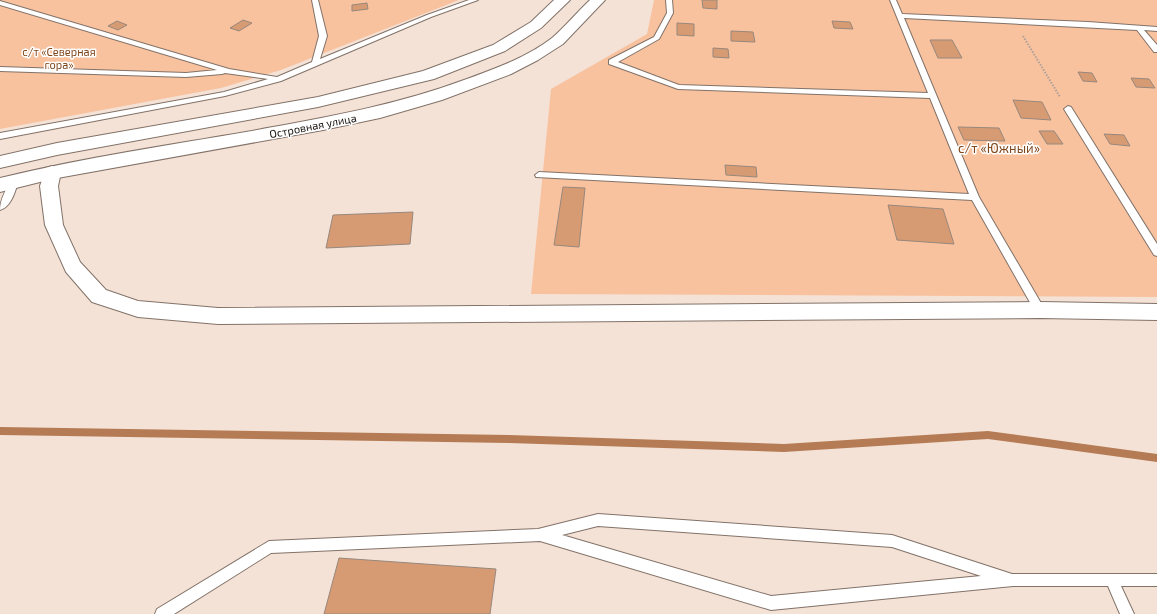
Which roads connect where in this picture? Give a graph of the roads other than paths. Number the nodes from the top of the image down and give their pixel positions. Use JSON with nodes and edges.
{"nodes":[{"id":1,"x":315,"y":0,"type":"edge"},
{"id":2,"x":475,"y":0,"type":"edge"},
{"id":3,"x":563,"y":0,"type":"edge"},
{"id":4,"x":598,"y":0,"type":"edge"},
{"id":5,"x":669,"y":0,"type":"edge"},
{"id":6,"x":893,"y":0,"type":"edge"},
{"id":7,"x":0,"y":3,"type":"edge"},
{"id":8,"x":901,"y":16,"type":"junction"},
{"id":9,"x":1139,"y":28,"type":"junction"},
{"id":10,"x":1157,"y":29,"type":"edge"},
{"id":11,"x":1157,"y":50,"type":"edge"},
{"id":12,"x":314,"y":63,"type":"junction"},
{"id":13,"x":0,"y":69,"type":"edge"},
{"id":14,"x":228,"y":71,"type":"junction"},
{"id":15,"x":278,"y":79,"type":"junction"},
{"id":16,"x":933,"y":96,"type":"junction"},
{"id":17,"x":1068,"y":109,"type":"road end"},
{"id":18,"x":0,"y":136,"type":"edge"},
{"id":19,"x":0,"y":162,"type":"edge"},
{"id":20,"x":52,"y":172,"type":"junction"},
{"id":21,"x":539,"y":175,"type":"dead end"},
{"id":22,"x":7,"y":183,"type":"edge"},
{"id":23,"x":975,"y":197,"type":"junction"},
{"id":24,"x":0,"y":207,"type":"edge"},
{"id":25,"x":1157,"y":252,"type":"edge"},
{"id":26,"x":1040,"y":310,"type":"junction"},
{"id":27,"x":1157,"y":312,"type":"edge"},
{"id":28,"x":540,"y":535,"type":"junction"},
{"id":29,"x":1013,"y":580,"type":"junction"},
{"id":30,"x":1157,"y":580,"type":"edge"},
{"id":31,"x":1112,"y":581,"type":"junction"},
{"id":32,"x":162,"y":614,"type":"edge"},
{"id":33,"x":1127,"y":614,"type":"edge"}],
"edges":[{"from":1,"to":12,"type":"lane"},
{"from":2,"to":12,"type":"lane"},
{"from":3,"to":19,"type":"main road","name":"Островная улица"},
{"from":4,"to":20,"type":"main road","name":"Островная улица"},
{"from":5,"to":16,"type":"lane"},
{"from":6,"to":8,"type":"lane"},
{"from":7,"to":14,"type":"lane"},
{"from":8,"to":9,"type":"lane"},
{"from":8,"to":16,"type":"lane"},
{"from":9,"to":10,"type":"lane"},
{"from":9,"to":11,"type":"lane"},
{"from":12,"to":15,"type":"lane"},
{"from":13,"to":14,"type":"lane"},
{"from":14,"to":15,"type":"lane"},
{"from":15,"to":18,"type":"lane"},
{"from":16,"to":23,"type":"lane"},
{"from":17,"to":25,"type":"lane"},
{"from":20,"to":22,"type":"main road","name":"Островная улица"},
{"from":20,"to":26,"type":"street"},
{"from":21,"to":23,"type":"lane"},
{"from":22,"to":24,"type":"lane"},
{"from":23,"to":26,"type":"lane"},
{"from":26,"to":27,"type":"street"},
{"from":28,"to":29,"type":"lane"},
{"from":28,"to":29,"type":"lane"},
{"from":28,"to":32,"type":"lane"},
{"from":29,"to":31,"type":"lane"},
{"from":30,"to":31,"type":"lane"},
{"from":31,"to":33,"type":"lane"}]}
